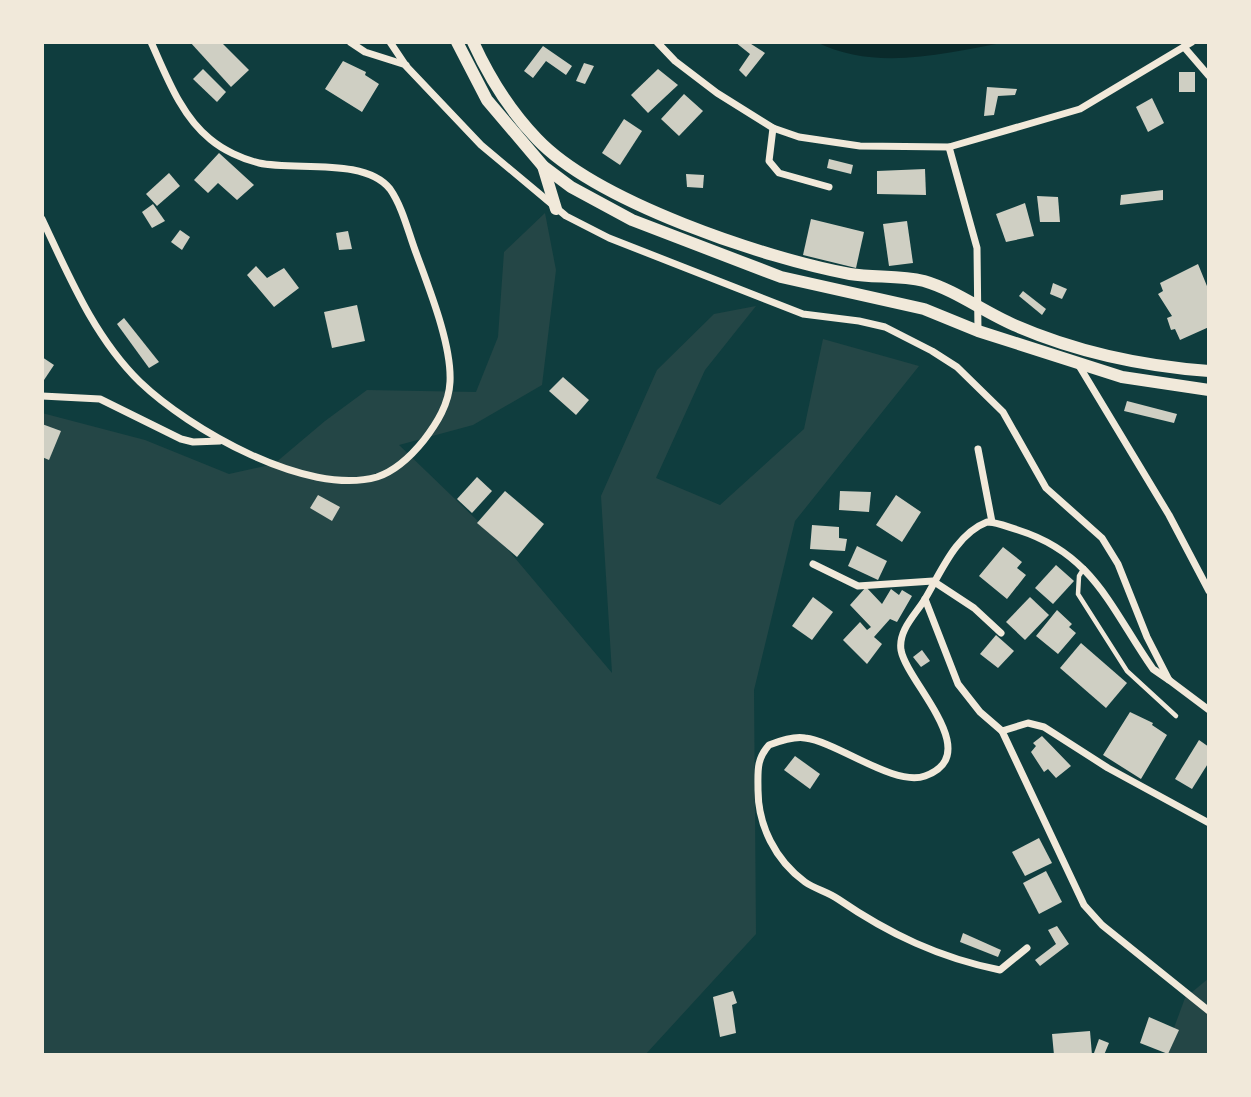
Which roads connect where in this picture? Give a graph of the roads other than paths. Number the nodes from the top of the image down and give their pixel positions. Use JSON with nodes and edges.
{"nodes":[{"id":1,"x":151,"y":42,"type":"edge"},
{"id":2,"x":350,"y":42,"type":"edge"},
{"id":3,"x":390,"y":42,"type":"edge"},
{"id":4,"x":457,"y":42,"type":"edge"},
{"id":5,"x":473,"y":42,"type":"edge"},
{"id":6,"x":657,"y":42,"type":"edge"},
{"id":7,"x":1192,"y":42,"type":"edge"},
{"id":8,"x":1184,"y":47,"type":"junction"},
{"id":9,"x":406,"y":66,"type":"junction"},
{"id":10,"x":1209,"y":76,"type":"edge"},
{"id":11,"x":773,"y":128,"type":"junction"},
{"id":12,"x":949,"y":147,"type":"junction"},
{"id":13,"x":543,"y":166,"type":"junction"},
{"id":14,"x":829,"y":187,"type":"dead end"},
{"id":15,"x":556,"y":209,"type":"junction"},
{"id":16,"x":42,"y":219,"type":"edge"},
{"id":17,"x":979,"y":308,"type":"junction"},
{"id":18,"x":978,"y":331,"type":"junction"},
{"id":19,"x":1076,"y":361,"type":"junction"},
{"id":20,"x":1209,"y":371,"type":"edge"},
{"id":21,"x":1209,"y":390,"type":"edge"},
{"id":22,"x":42,"y":396,"type":"edge"},
{"id":23,"x":221,"y":441,"type":"junction"},
{"id":24,"x":978,"y":449,"type":"dead end"},
{"id":25,"x":992,"y":522,"type":"junction"},
{"id":26,"x":813,"y":564,"type":"dead end"},
{"id":27,"x":1084,"y":567,"type":"junction"},
{"id":28,"x":933,"y":581,"type":"junction"},
{"id":29,"x":1209,"y":591,"type":"edge"},
{"id":30,"x":925,"y":599,"type":"junction"},
{"id":31,"x":1001,"y":633,"type":"dead end"},
{"id":32,"x":1169,"y":680,"type":"junction"},
{"id":33,"x":1209,"y":710,"type":"edge"},
{"id":34,"x":1176,"y":716,"type":"dead end"},
{"id":35,"x":1002,"y":731,"type":"junction"},
{"id":36,"x":1209,"y":823,"type":"edge"},
{"id":37,"x":1027,"y":948,"type":"dead end"},
{"id":38,"x":1209,"y":1011,"type":"edge"}],
"edges":[{"from":1,"to":23,"type":"street"},
{"from":2,"to":9,"type":"street"},
{"from":3,"to":9,"type":"street"},
{"from":4,"to":13,"type":"main road"},
{"from":5,"to":17,"type":"main road"},
{"from":6,"to":11,"type":"street"},
{"from":7,"to":8,"type":"street"},
{"from":8,"to":10,"type":"street"},
{"from":8,"to":12,"type":"street"},
{"from":9,"to":15,"type":"street"},
{"from":11,"to":12,"type":"street"},
{"from":11,"to":14,"type":"street"},
{"from":12,"to":17,"type":"street"},
{"from":13,"to":15,"type":"main road"},
{"from":13,"to":18,"type":"main road"},
{"from":15,"to":32,"type":"street"},
{"from":16,"to":23,"type":"street"},
{"from":17,"to":18,"type":"street"},
{"from":17,"to":20,"type":"main road"},
{"from":18,"to":19,"type":"main road"},
{"from":19,"to":21,"type":"main road"},
{"from":19,"to":29,"type":"street"},
{"from":22,"to":23,"type":"street"},
{"from":24,"to":25,"type":"street"},
{"from":25,"to":27,"type":"street"},
{"from":25,"to":28,"type":"street"},
{"from":26,"to":28,"type":"street"},
{"from":27,"to":32,"type":"street"},
{"from":27,"to":34,"type":"lane"},
{"from":28,"to":30,"type":"street"},
{"from":28,"to":31,"type":"street"},
{"from":30,"to":35,"type":"street"},
{"from":30,"to":37,"type":"street"},
{"from":32,"to":33,"type":"street"},
{"from":35,"to":36,"type":"street"},
{"from":35,"to":38,"type":"street"}]}
